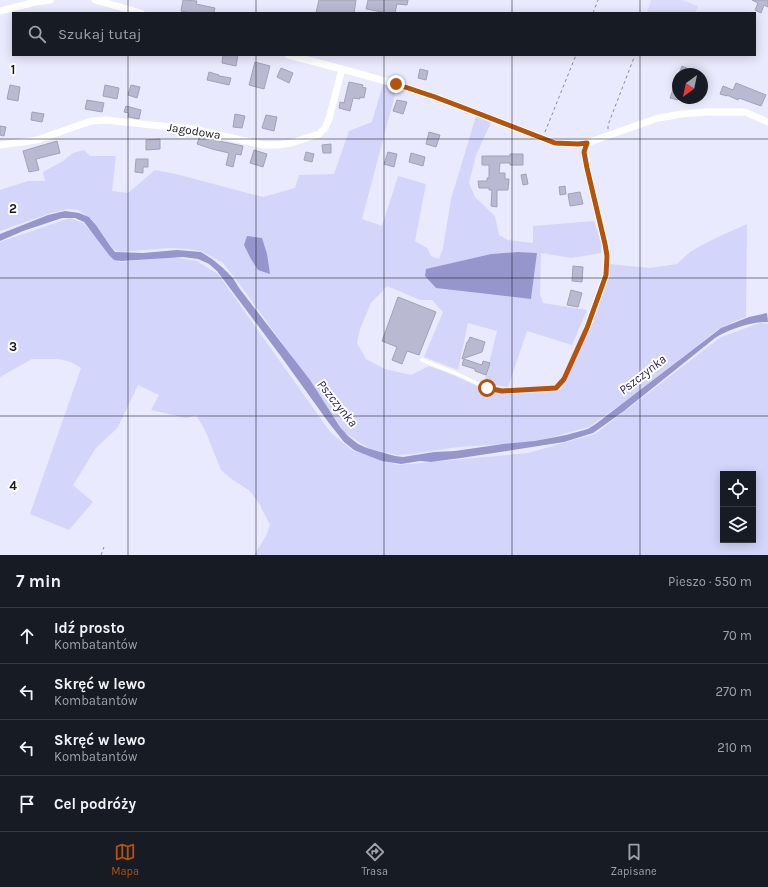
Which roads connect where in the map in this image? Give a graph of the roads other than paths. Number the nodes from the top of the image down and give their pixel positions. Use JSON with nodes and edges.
{"nodes":[{"id":1,"x":50,"y":0,"type":"edge"},
{"id":2,"x":95,"y":0,"type":"edge"},
{"id":3,"x":0,"y":11,"type":"edge"},
{"id":4,"x":137,"y":12,"type":"edge"},
{"id":5,"x":292,"y":56,"type":"edge"},
{"id":6,"x":342,"y":69,"type":"junction"},
{"id":7,"x":768,"y":122,"type":"edge"},
{"id":8,"x":587,"y":143,"type":"junction"},
{"id":9,"x":0,"y":145,"type":"edge"},
{"id":10,"x":587,"y":328,"type":"joint"},
{"id":11,"x":422,"y":360,"type":"dead end"}],
"edges":[{"from":1,"to":3,"type":"street"},
{"from":2,"to":4,"type":"street"},
{"from":5,"to":6,"type":"street"},
{"from":6,"to":8,"type":"street"},
{"from":6,"to":9,"type":"street","name":"Jagodowa"},
{"from":7,"to":8,"type":"street"},
{"from":8,"to":10,"type":"street"},
{"from":10,"to":11,"type":"lane"}]}
